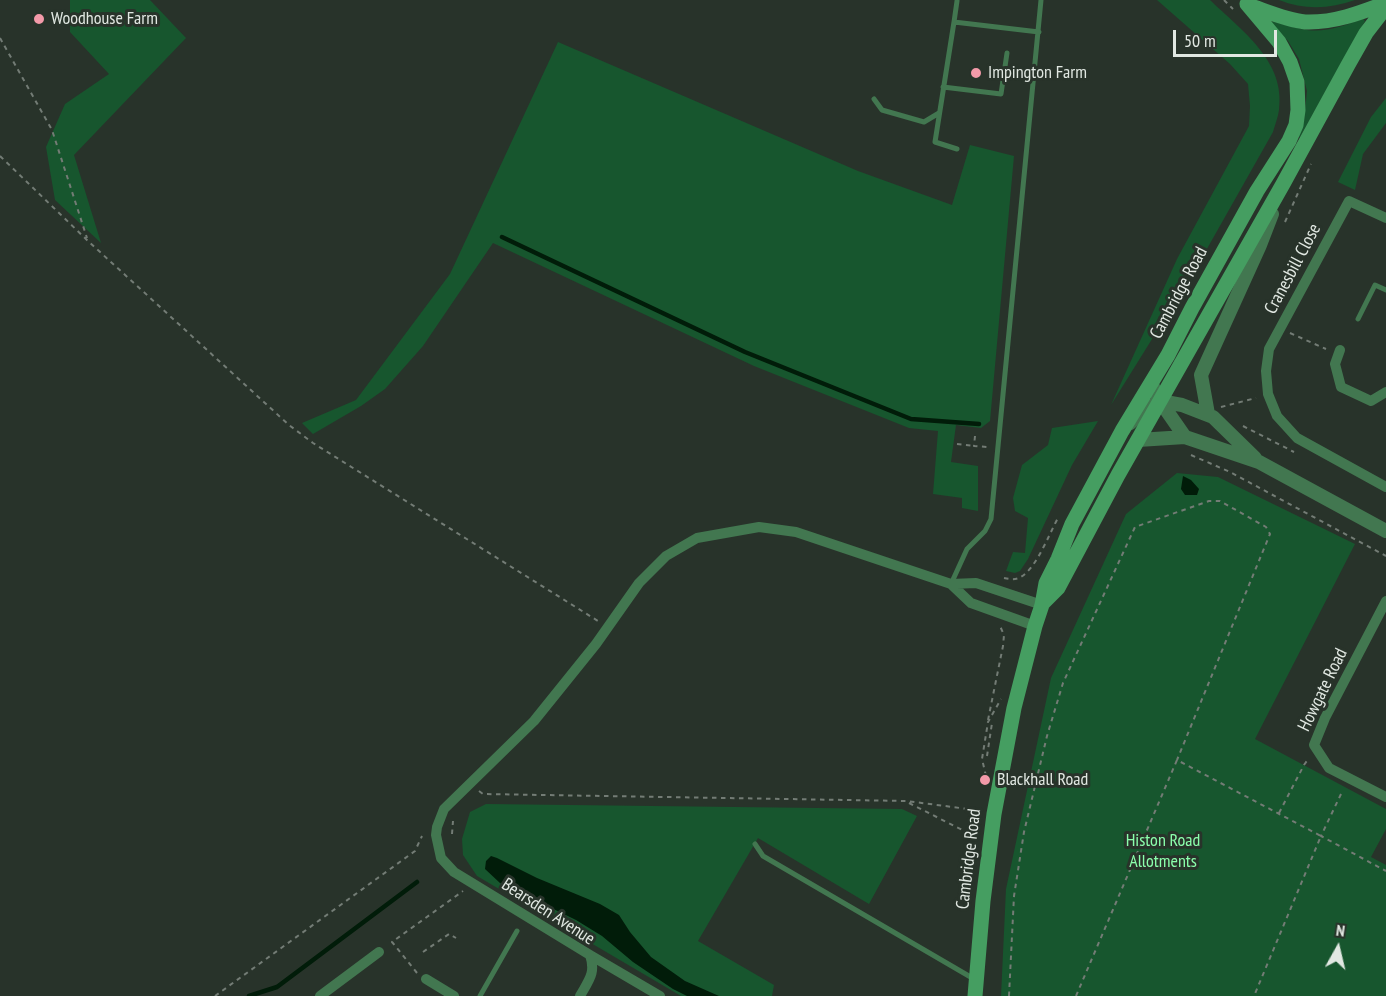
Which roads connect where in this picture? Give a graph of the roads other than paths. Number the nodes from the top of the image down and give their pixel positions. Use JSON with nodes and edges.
{"nodes":[{"id":1,"x":1041,"y":0,"type":"edge"},
{"id":2,"x":957,"y":2,"type":"dead end"},
{"id":3,"x":1386,"y":3,"type":"edge"},
{"id":4,"x":1242,"y":6,"type":"edge"},
{"id":5,"x":1386,"y":8,"type":"edge"},
{"id":6,"x":954,"y":22,"type":"junction"},
{"id":7,"x":1039,"y":32,"type":"junction"},
{"id":8,"x":1007,"y":53,"type":"dead end"},
{"id":9,"x":943,"y":87,"type":"junction"},
{"id":10,"x":874,"y":99,"type":"dead end"},
{"id":11,"x":939,"y":113,"type":"junction"},
{"id":12,"x":957,"y":149,"type":"dead end"},
{"id":13,"x":1283,"y":184,"type":"junction"},
{"id":14,"x":1386,"y":218,"type":"edge"},
{"id":15,"x":1386,"y":290,"type":"edge"},
{"id":16,"x":1358,"y":320,"type":"dead end"},
{"id":17,"x":1339,"y":352,"type":"road end"},
{"id":18,"x":1151,"y":383,"type":"junction"},
{"id":19,"x":1386,"y":392,"type":"edge"},
{"id":20,"x":1160,"y":401,"type":"junction"},
{"id":21,"x":1208,"y":414,"type":"junction"},
{"id":22,"x":1122,"y":431,"type":"junction"},
{"id":23,"x":1185,"y":437,"type":"junction"},
{"id":24,"x":1138,"y":440,"type":"junction"},
{"id":25,"x":1259,"y":462,"type":"junction"},
{"id":26,"x":1386,"y":487,"type":"edge"},
{"id":27,"x":1386,"y":531,"type":"edge"},
{"id":28,"x":951,"y":584,"type":"junction"},
{"id":29,"x":1386,"y":601,"type":"edge"},
{"id":30,"x":1042,"y":605,"type":"junction"},
{"id":31,"x":1035,"y":626,"type":"junction"},
{"id":32,"x":1386,"y":797,"type":"edge"},
{"id":33,"x":755,"y":844,"type":"dead end"},
{"id":34,"x":518,"y":931,"type":"dead end"},
{"id":35,"x":379,"y":952,"type":"dead end"},
{"id":36,"x":590,"y":955,"type":"junction"},
{"id":37,"x":426,"y":980,"type":"road end"},
{"id":38,"x":976,"y":980,"type":"junction"},
{"id":39,"x":320,"y":996,"type":"edge"},
{"id":40,"x":454,"y":996,"type":"edge"},
{"id":41,"x":480,"y":996,"type":"edge"},
{"id":42,"x":580,"y":996,"type":"edge"},
{"id":43,"x":660,"y":996,"type":"edge"},
{"id":44,"x":975,"y":996,"type":"edge"}],
"edges":[{"from":1,"to":7,"type":"lane"},
{"from":2,"to":6,"type":"lane"},
{"from":3,"to":4,"type":"main road"},
{"from":4,"to":18,"type":"main road","name":"Cambridge Road"},
{"from":5,"to":13,"type":"main road","name":"Cambridge Road"},
{"from":6,"to":7,"type":"lane"},
{"from":6,"to":9,"type":"lane"},
{"from":7,"to":28,"type":"lane"},
{"from":8,"to":9,"type":"lane"},
{"from":9,"to":11,"type":"lane"},
{"from":10,"to":11,"type":"lane"},
{"from":11,"to":12,"type":"lane"},
{"from":13,"to":20,"type":"main road","name":"Cambridge Road"},
{"from":13,"to":21,"type":"street","name":"Cambridge Road"},
{"from":14,"to":26,"type":"street","name":"Cranesbill Close"},
{"from":15,"to":16,"type":"lane"},
{"from":17,"to":19,"type":"street"},
{"from":18,"to":20,"type":"street"},
{"from":18,"to":22,"type":"main road","name":"Cambridge Road"},
{"from":20,"to":21,"type":"street"},
{"from":20,"to":22,"type":"street"},
{"from":20,"to":23,"type":"street"},
{"from":20,"to":24,"type":"main road","name":"Cambridge Road"},
{"from":21,"to":25,"type":"street"},
{"from":22,"to":30,"type":"main road","name":"Cambridge Road"},
{"from":23,"to":24,"type":"street"},
{"from":23,"to":25,"type":"street"},
{"from":24,"to":30,"type":"main road","name":"Cambridge Road"},
{"from":25,"to":27,"type":"street"},
{"from":28,"to":30,"type":"street"},
{"from":28,"to":31,"type":"street"},
{"from":28,"to":36,"type":"street","name":"Bearsden Avenue"},
{"from":29,"to":32,"type":"street","name":"Howgate Road"},
{"from":30,"to":31,"type":"main road","name":"Cambridge Road"},
{"from":31,"to":38,"type":"main road","name":"Cambridge Road"},
{"from":33,"to":38,"type":"lane"},
{"from":34,"to":41,"type":"lane"},
{"from":35,"to":39,"type":"street"},
{"from":36,"to":42,"type":"street","name":"Bearsden Avenue"},
{"from":36,"to":43,"type":"street"},
{"from":37,"to":40,"type":"street"},
{"from":38,"to":44,"type":"main road","name":"Cambridge Road"}]}
